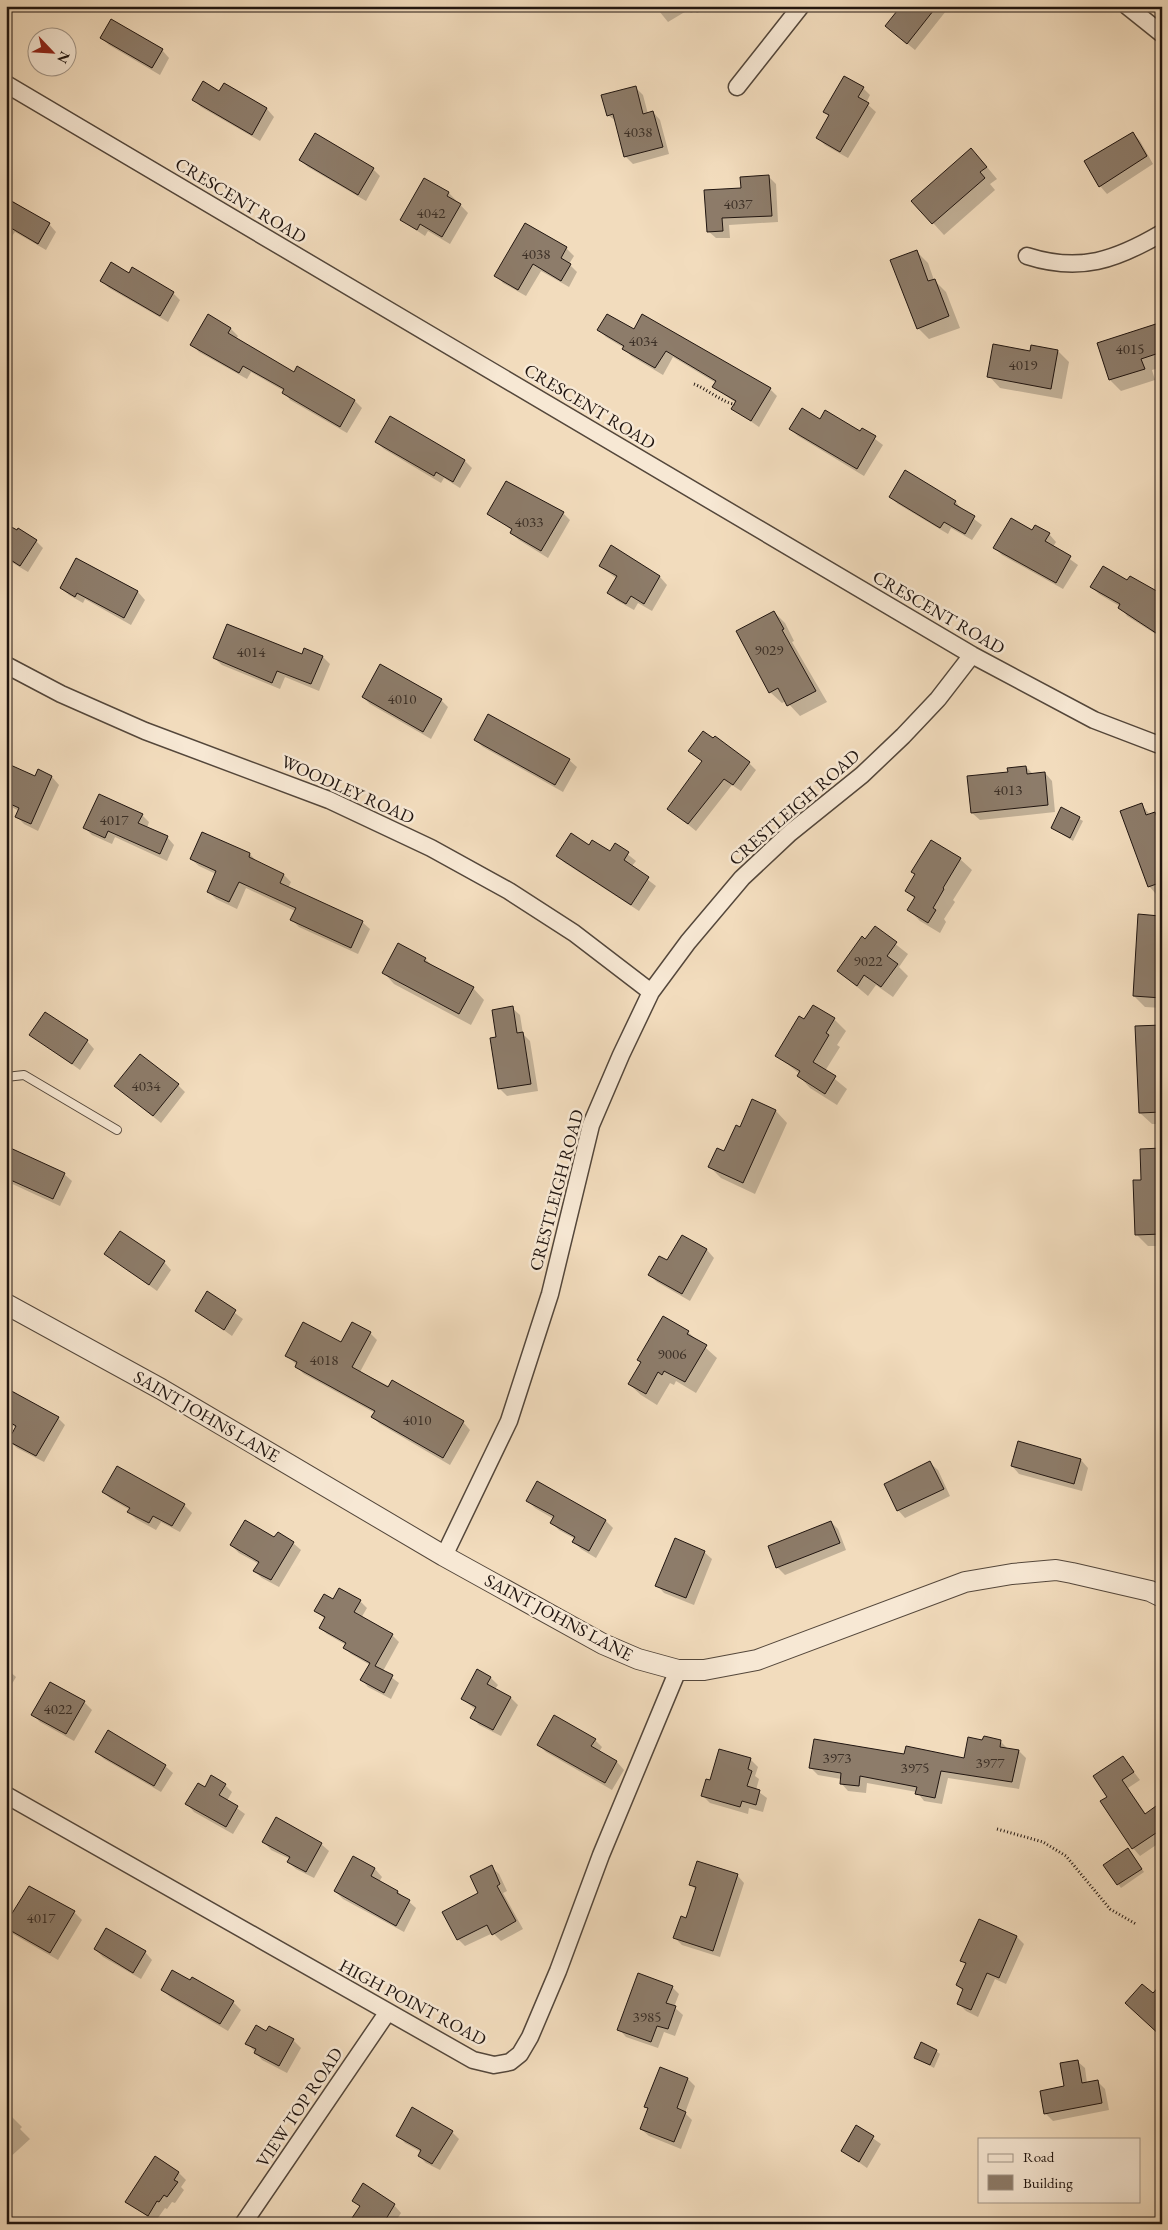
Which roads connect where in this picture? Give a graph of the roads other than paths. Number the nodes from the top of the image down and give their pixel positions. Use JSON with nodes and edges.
{"nodes":[{"id":1,"x":801,"y":6,"type":"edge"},
{"id":2,"x":1127,"y":6,"type":"edge"},
{"id":3,"x":1162,"y":34,"type":"edge"},
{"id":4,"x":6,"y":84,"type":"edge"},
{"id":5,"x":737,"y":87,"type":"dead end"},
{"id":6,"x":1162,"y":233,"type":"edge"},
{"id":7,"x":1027,"y":256,"type":"dead end"},
{"id":8,"x":972,"y":655,"type":"junction"},
{"id":9,"x":6,"y":665,"type":"edge"},
{"id":10,"x":1162,"y":746,"type":"edge"},
{"id":11,"x":651,"y":992,"type":"junction"},
{"id":12,"x":6,"y":1077,"type":"edge"},
{"id":13,"x":117,"y":1130,"type":"dead end"},
{"id":14,"x":6,"y":1304,"type":"edge"},
{"id":15,"x":444,"y":1556,"type":"junction"},
{"id":16,"x":1162,"y":1597,"type":"edge"},
{"id":17,"x":678,"y":1670,"type":"junction"},
{"id":18,"x":6,"y":1795,"type":"edge"},
{"id":19,"x":387,"y":2013,"type":"junction"},
{"id":20,"x":243,"y":2224,"type":"edge"}],
"edges":[{"from":1,"to":5,"type":"street"},
{"from":2,"to":3,"type":"street"},
{"from":4,"to":8,"type":"street","name":"CRESCENT ROAD"},
{"from":6,"to":7,"type":"street"},
{"from":8,"to":10,"type":"street","name":"CRESCENT ROAD"},
{"from":8,"to":11,"type":"street","name":"CRESTLEIGH ROAD"},
{"from":9,"to":11,"type":"street","name":"WOODLEY ROAD"},
{"from":11,"to":15,"type":"street","name":"CRESTLEIGH ROAD"},
{"from":12,"to":13,"type":"lane"},
{"from":14,"to":15,"type":"street","name":"SAINT JOHNS LANE"},
{"from":15,"to":17,"type":"street","name":"SAINT JOHNS LANE"},
{"from":16,"to":17,"type":"street","name":"SAINT JOHNS LANE"},
{"from":17,"to":19,"type":"street","name":"HIGH POINT ROAD"},
{"from":18,"to":19,"type":"street","name":"HIGH POINT ROAD"},
{"from":19,"to":20,"type":"street","name":"VIEW TOP ROAD"}]}
